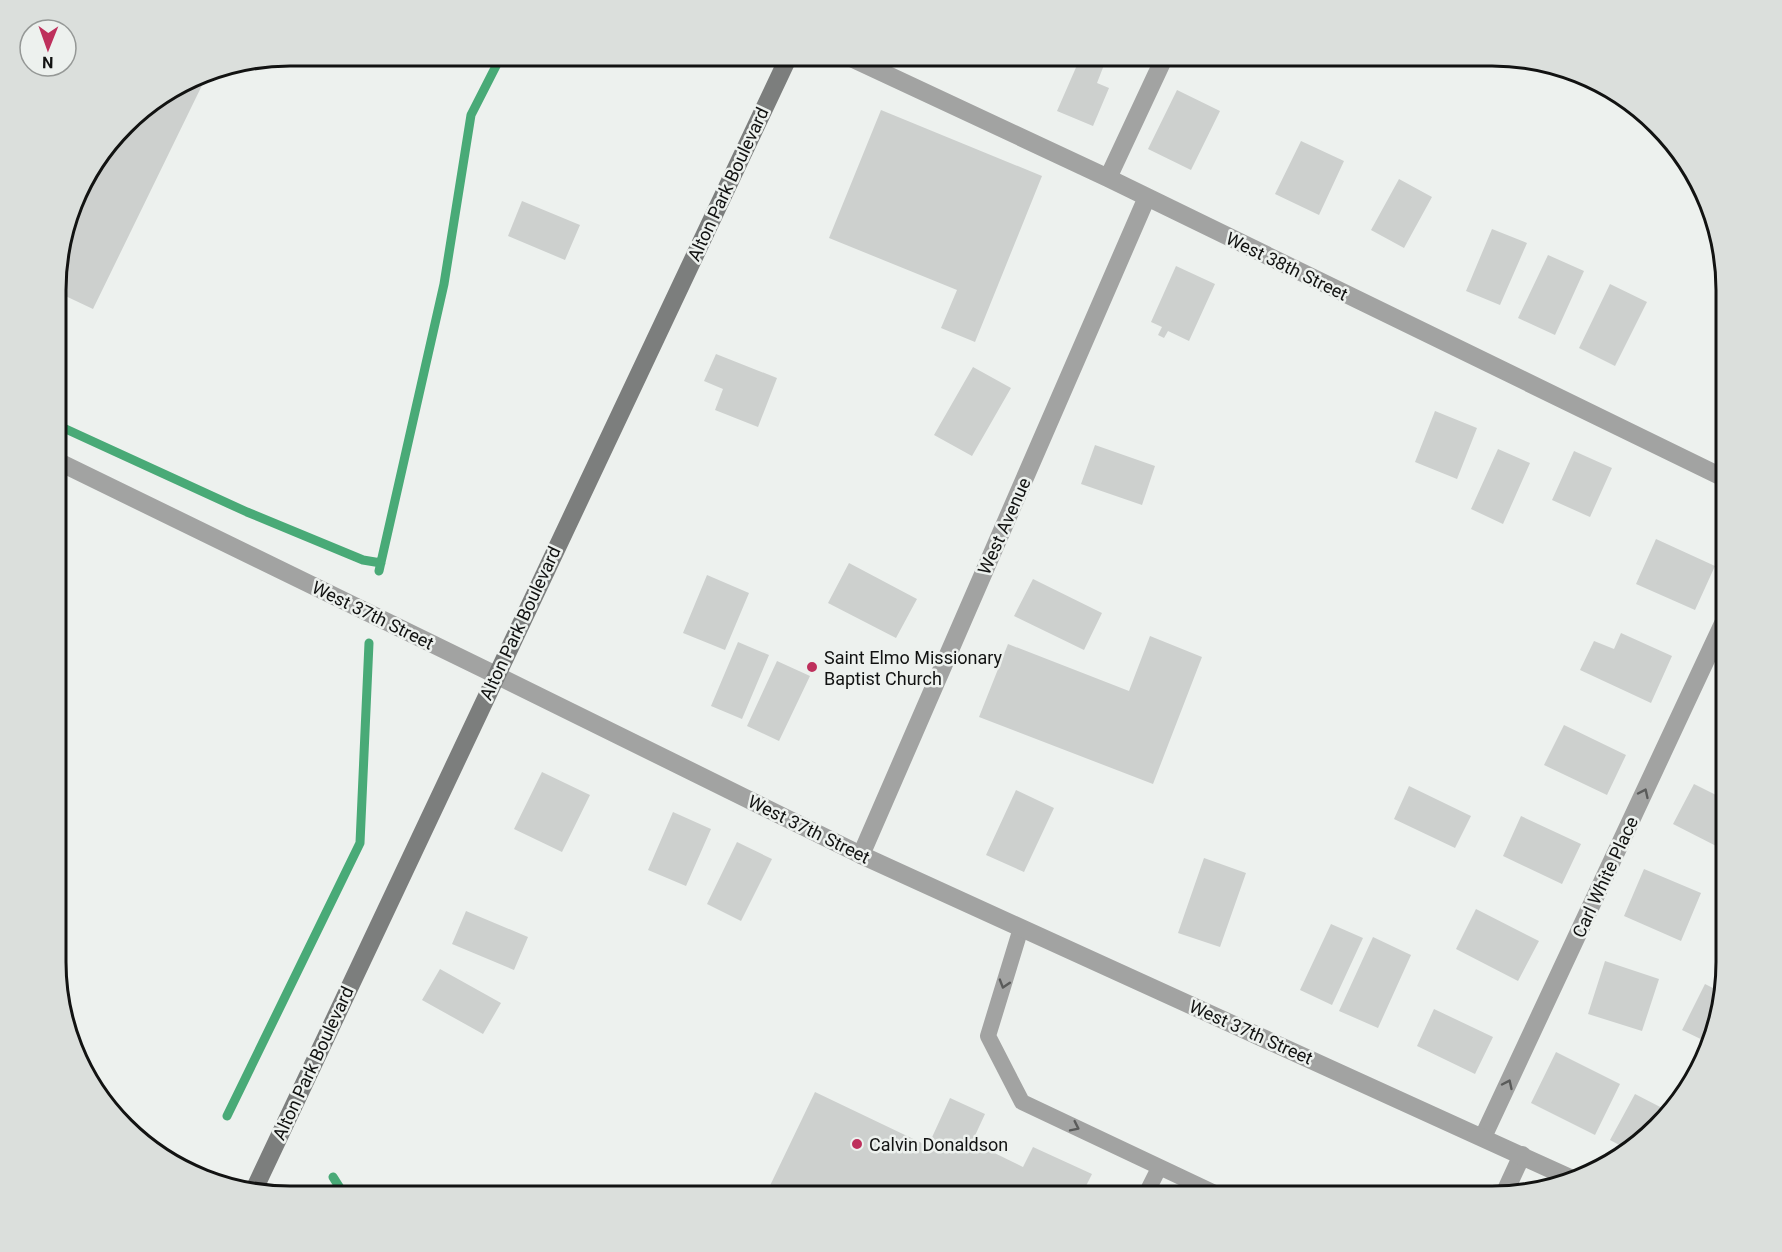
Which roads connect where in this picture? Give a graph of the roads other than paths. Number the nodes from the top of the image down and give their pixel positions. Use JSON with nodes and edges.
{"nodes":[{"id":1,"x":784,"y":66,"type":"edge"},
{"id":2,"x":868,"y":66,"type":"edge"},
{"id":3,"x":1160,"y":66,"type":"edge"},
{"id":4,"x":1108,"y":178,"type":"junction"},
{"id":5,"x":1147,"y":197,"type":"junction"},
{"id":6,"x":66,"y":465,"type":"edge"},
{"id":7,"x":1716,"y":474,"type":"edge"},
{"id":8,"x":1716,"y":638,"type":"edge"},
{"id":9,"x":496,"y":675,"type":"junction"},
{"id":10,"x":861,"y":855,"type":"junction"},
{"id":11,"x":1021,"y":928,"type":"junction"},
{"id":12,"x":1483,"y":1137,"type":"junction"},
{"id":13,"x":1522,"y":1155,"type":"junction"},
{"id":14,"x":1159,"y":1168,"type":"junction"},
{"id":15,"x":1563,"y":1174,"type":"edge"},
{"id":16,"x":257,"y":1183,"type":"edge"},
{"id":17,"x":1150,"y":1186,"type":"edge"},
{"id":18,"x":1199,"y":1186,"type":"edge"},
{"id":19,"x":1508,"y":1186,"type":"edge"}],
"edges":[{"from":1,"to":9,"type":"main road","name":"Alton Park Boulevard"},
{"from":2,"to":4,"type":"street","name":"West 38th Street"},
{"from":3,"to":4,"type":"street"},
{"from":4,"to":5,"type":"street","name":"West 38th Street"},
{"from":5,"to":7,"type":"street","name":"West 38th Street"},
{"from":5,"to":10,"type":"street","name":"West Avenue"},
{"from":6,"to":9,"type":"street","name":"West 37th Street"},
{"from":12,"to":8,"type":"street","name":"Carl White Place","one_way":true},
{"from":9,"to":10,"type":"street","name":"West 37th Street"},
{"from":9,"to":16,"type":"main road","name":"Alton Park Boulevard"},
{"from":10,"to":11,"type":"street","name":"West 37th Street"},
{"from":11,"to":12,"type":"street","name":"West 37th Street"},
{"from":11,"to":14,"type":"lane","one_way":true},
{"from":12,"to":13,"type":"street","name":"West 37th Street"},
{"from":13,"to":15,"type":"street","name":"West 37th Street"},
{"from":13,"to":19,"type":"street"},
{"from":14,"to":17,"type":"lane"},
{"from":14,"to":18,"type":"lane"}]}
